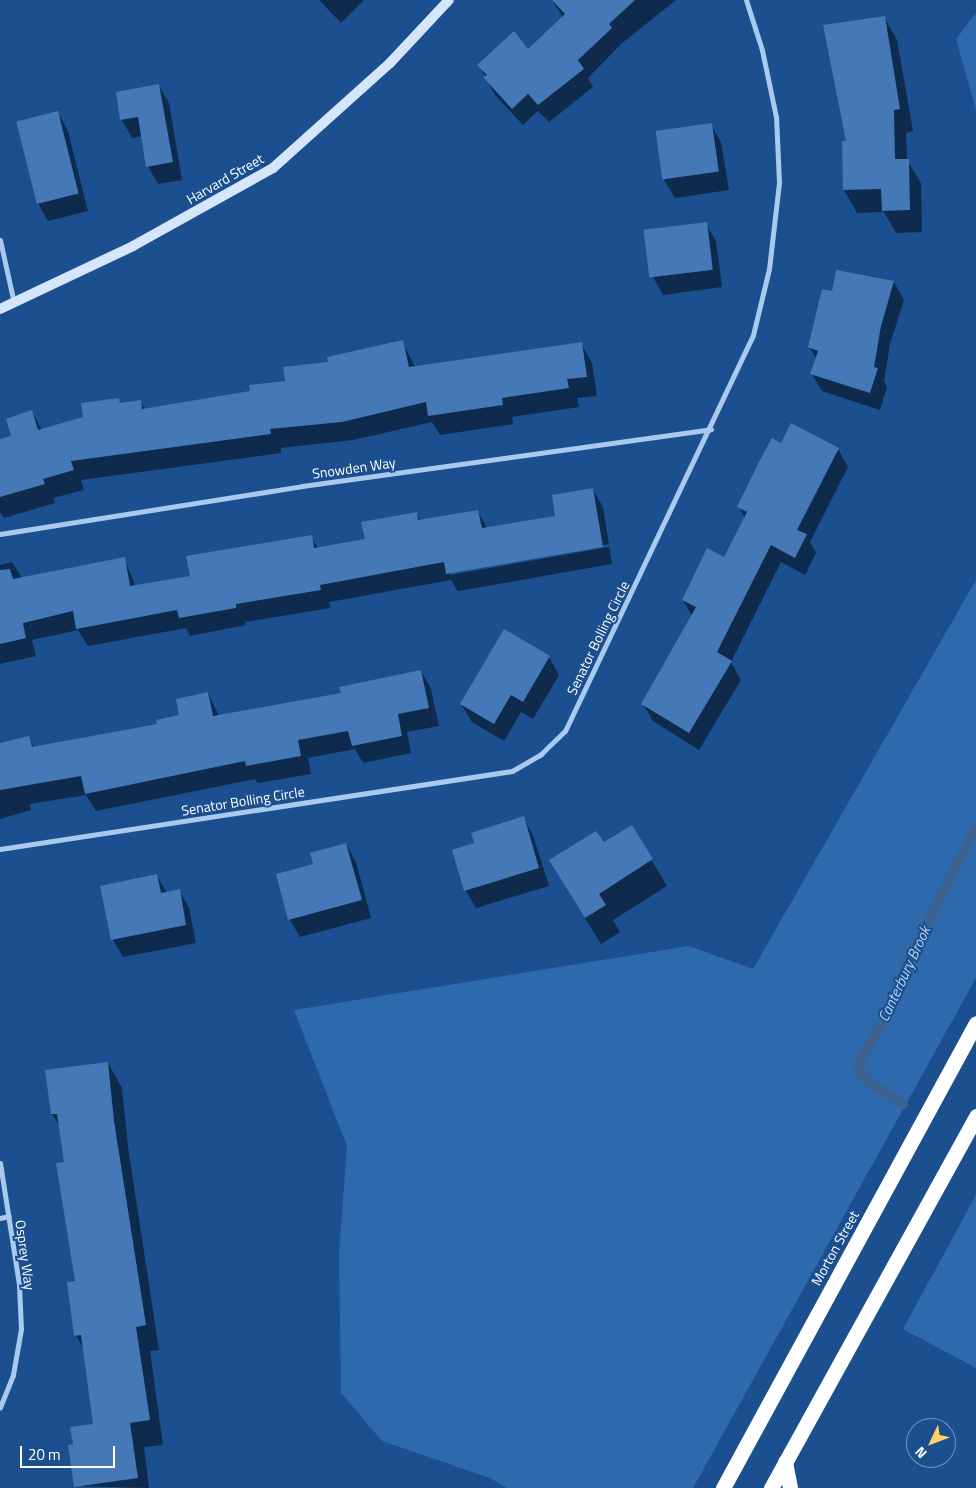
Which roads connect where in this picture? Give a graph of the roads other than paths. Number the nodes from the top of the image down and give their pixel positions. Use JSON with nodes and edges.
{"nodes":[{"id":1,"x":449,"y":0,"type":"edge"},
{"id":2,"x":746,"y":0,"type":"edge"},
{"id":3,"x":0,"y":240,"type":"edge"},
{"id":4,"x":14,"y":303,"type":"junction"},
{"id":5,"x":0,"y":309,"type":"edge"},
{"id":6,"x":711,"y":429,"type":"junction"},
{"id":7,"x":0,"y":534,"type":"edge"},
{"id":8,"x":0,"y":849,"type":"edge"},
{"id":9,"x":976,"y":1023,"type":"edge"},
{"id":10,"x":976,"y":1116,"type":"edge"},
{"id":11,"x":0,"y":1163,"type":"edge"},
{"id":12,"x":9,"y":1216,"type":"junction"},
{"id":13,"x":0,"y":1218,"type":"edge"},
{"id":14,"x":0,"y":1407,"type":"edge"},
{"id":15,"x":785,"y":1462,"type":"junction"},
{"id":16,"x":723,"y":1488,"type":"edge"},
{"id":17,"x":771,"y":1488,"type":"edge"},
{"id":18,"x":790,"y":1488,"type":"edge"}],
"edges":[{"from":1,"to":4,"type":"main road","name":"Harvard Street"},
{"from":2,"to":6,"type":"street","name":"Senator Bolling Circle"},
{"from":3,"to":4,"type":"street"},
{"from":4,"to":5,"type":"main road","name":"Harvard Street"},
{"from":6,"to":7,"type":"street","name":"Snowden Way"},
{"from":6,"to":8,"type":"street","name":"Senator Bolling Circle"},
{"from":9,"to":16,"type":"highway","name":"Morton Street"},
{"from":10,"to":15,"type":"highway"},
{"from":11,"to":12,"type":"street","name":"Osprey Way"},
{"from":12,"to":13,"type":"street"},
{"from":12,"to":14,"type":"street","name":"Osprey Way"},
{"from":15,"to":17,"type":"highway"},
{"from":15,"to":18,"type":"highway"}]}
